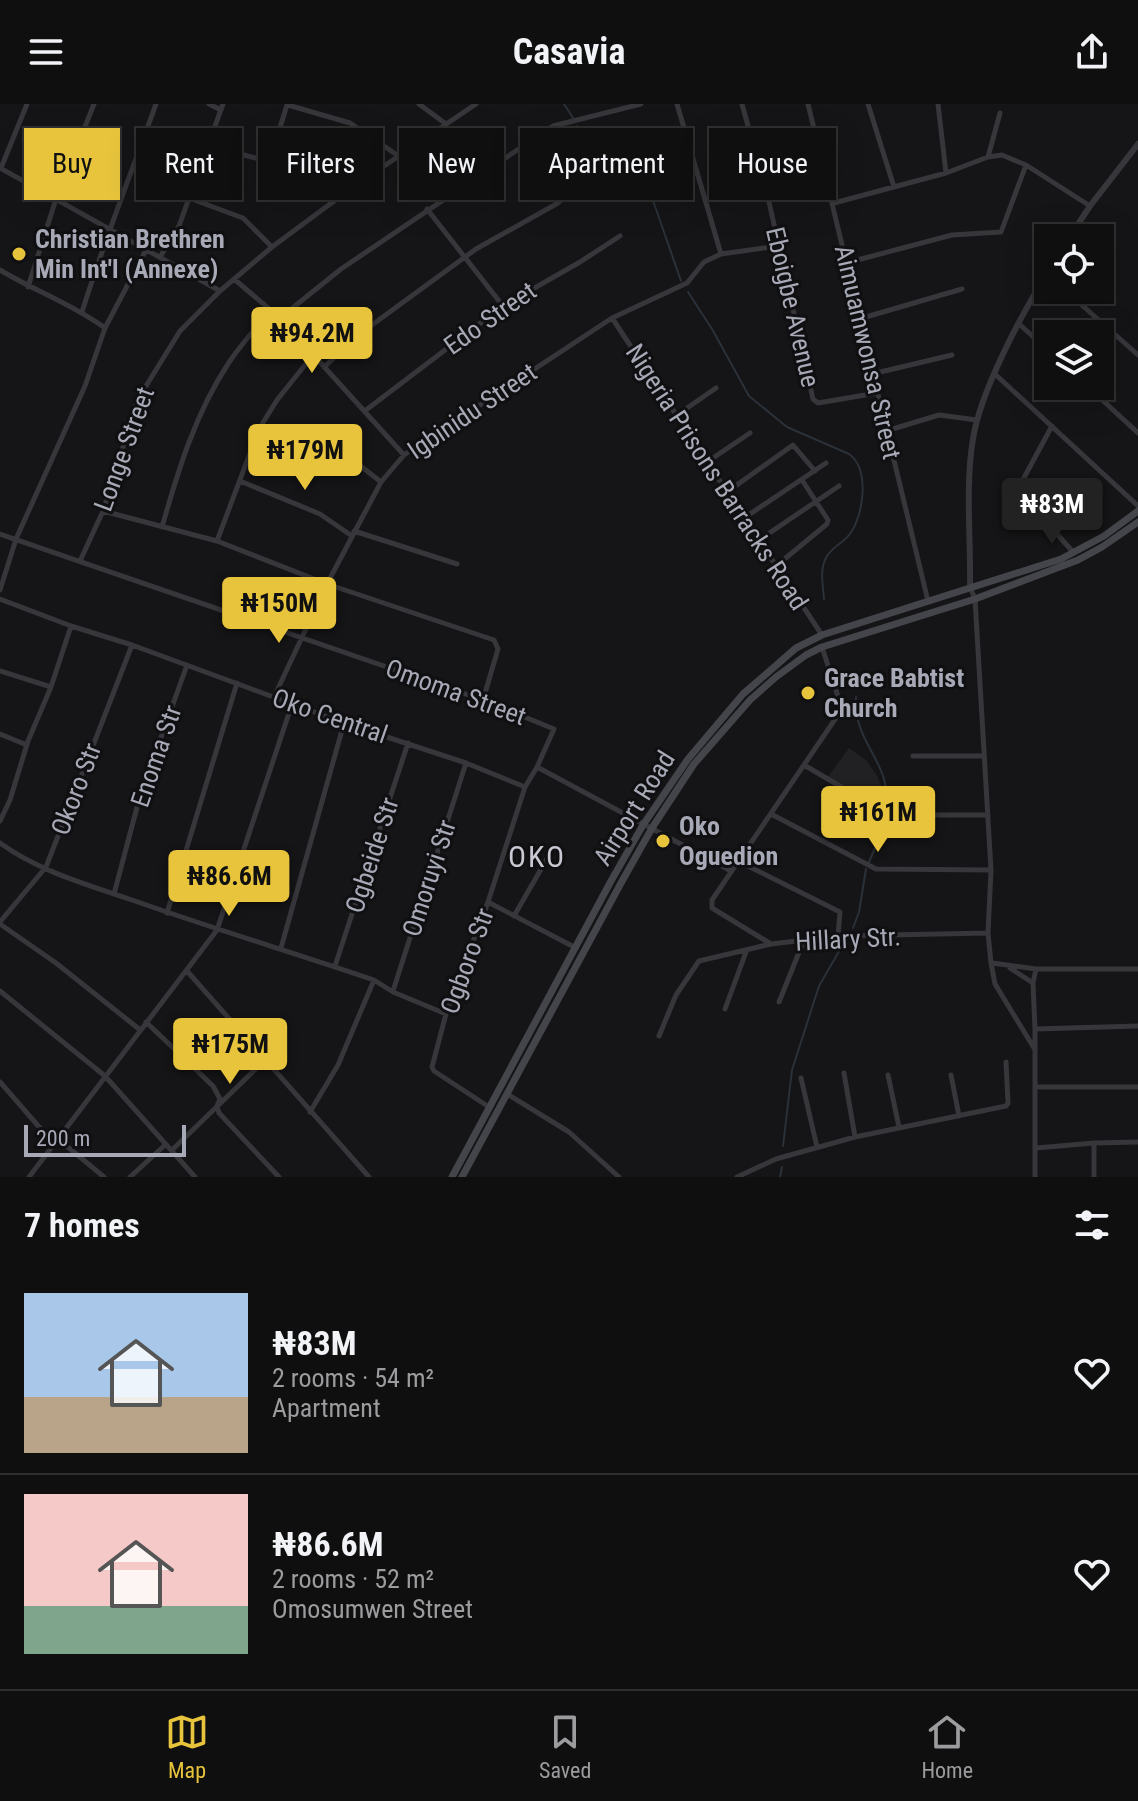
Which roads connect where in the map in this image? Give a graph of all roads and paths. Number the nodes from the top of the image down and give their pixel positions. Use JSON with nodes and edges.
{"nodes":[{"id":1,"x":27,"y":104,"type":"edge"},
{"id":2,"x":94,"y":104,"type":"edge"},
{"id":3,"x":156,"y":104,"type":"edge"},
{"id":4,"x":209,"y":104,"type":"edge"},
{"id":5,"x":288,"y":104,"type":"edge"},
{"id":6,"x":419,"y":104,"type":"edge"},
{"id":7,"x":476,"y":104,"type":"edge"},
{"id":8,"x":641,"y":104,"type":"edge"},
{"id":9,"x":677,"y":104,"type":"edge"},
{"id":10,"x":742,"y":104,"type":"edge"},
{"id":11,"x":808,"y":104,"type":"edge"},
{"id":12,"x":868,"y":104,"type":"edge"},
{"id":13,"x":938,"y":104,"type":"edge"},
{"id":14,"x":222,"y":107,"type":"edge"},
{"id":15,"x":618,"y":107,"type":"edge"},
{"id":16,"x":1000,"y":113,"type":"dead end"},
{"id":17,"x":446,"y":124,"type":"junction"},
{"id":18,"x":84,"y":128,"type":"edge"},
{"id":19,"x":215,"y":128,"type":"edge"},
{"id":20,"x":280,"y":128,"type":"edge"},
{"id":21,"x":440,"y":128,"type":"edge"},
{"id":22,"x":1138,"y":144,"type":"edge"},
{"id":23,"x":399,"y":156,"type":"edge"},
{"id":24,"x":988,"y":157,"type":"junction"},
{"id":25,"x":1026,"y":165,"type":"junction"},
{"id":26,"x":1,"y":168,"type":"edge"},
{"id":27,"x":946,"y":173,"type":"junction"},
{"id":28,"x":24,"y":181,"type":"edge"},
{"id":29,"x":894,"y":187,"type":"junction"},
{"id":30,"x":56,"y":200,"type":"edge"},
{"id":31,"x":58,"y":200,"type":"edge"},
{"id":32,"x":188,"y":200,"type":"edge"},
{"id":33,"x":194,"y":200,"type":"edge"},
{"id":34,"x":335,"y":200,"type":"edge"},
{"id":35,"x":561,"y":200,"type":"edge"},
{"id":36,"x":834,"y":203,"type":"junction"},
{"id":37,"x":1090,"y":206,"type":"junction"},
{"id":38,"x":427,"y":209,"type":"junction"},
{"id":39,"x":1078,"y":224,"type":"edge"},
{"id":40,"x":110,"y":229,"type":"junction"},
{"id":41,"x":620,"y":236,"type":"dead end"},
{"id":42,"x":779,"y":246,"type":"junction"},
{"id":43,"x":272,"y":247,"type":"junction"},
{"id":44,"x":146,"y":250,"type":"junction"},
{"id":45,"x":721,"y":254,"type":"junction"},
{"id":46,"x":160,"y":257,"type":"junction"},
{"id":47,"x":465,"y":258,"type":"junction"},
{"id":48,"x":846,"y":263,"type":"junction"},
{"id":49,"x":0,"y":270,"type":"edge"},
{"id":50,"x":234,"y":279,"type":"junction"},
{"id":51,"x":28,"y":287,"type":"junction"},
{"id":52,"x":962,"y":289,"type":"dead end"},
{"id":53,"x":220,"y":291,"type":"junction"},
{"id":54,"x":1034,"y":298,"type":"edge"},
{"id":55,"x":1081,"y":304,"type":"edge"},
{"id":56,"x":503,"y":306,"type":"junction"},
{"id":57,"x":271,"y":311,"type":"junction"},
{"id":58,"x":82,"y":312,"type":"junction"},
{"id":59,"x":280,"y":318,"type":"junction"},
{"id":60,"x":612,"y":318,"type":"junction"},
{"id":61,"x":859,"y":319,"type":"junction"},
{"id":62,"x":1019,"y":324,"type":"junction"},
{"id":63,"x":105,"y":328,"type":"junction"},
{"id":64,"x":1034,"y":337,"type":"edge"},
{"id":65,"x":313,"y":355,"type":"junction"},
{"id":66,"x":952,"y":355,"type":"dead end"},
{"id":67,"x":1138,"y":355,"type":"edge"},
{"id":68,"x":324,"y":367,"type":"junction"},
{"id":69,"x":872,"y":374,"type":"junction"},
{"id":70,"x":996,"y":375,"type":"junction"},
{"id":71,"x":716,"y":388,"type":"dead end"},
{"id":72,"x":877,"y":393,"type":"junction"},
{"id":73,"x":1102,"y":400,"type":"edge"},
{"id":74,"x":366,"y":410,"type":"junction"},
{"id":75,"x":677,"y":415,"type":"junction"},
{"id":76,"x":977,"y":420,"type":"junction"},
{"id":77,"x":1052,"y":426,"type":"junction"},
{"id":78,"x":302,"y":431,"type":"dead end"},
{"id":79,"x":886,"y":431,"type":"junction"},
{"id":80,"x":750,"y":433,"type":"dead end"},
{"id":81,"x":1138,"y":433,"type":"edge"},
{"id":82,"x":404,"y":455,"type":"junction"},
{"id":83,"x":707,"y":462,"type":"junction"},
{"id":84,"x":826,"y":463,"type":"dead end"},
{"id":85,"x":815,"y":471,"type":"junction"},
{"id":86,"x":802,"y":480,"type":"junction"},
{"id":87,"x":240,"y":481,"type":"junction"},
{"id":88,"x":381,"y":482,"type":"junction"},
{"id":89,"x":839,"y":486,"type":"dead end"},
{"id":90,"x":727,"y":492,"type":"junction"},
{"id":91,"x":816,"y":501,"type":"junction"},
{"id":92,"x":1138,"y":508,"type":"edge"},
{"id":93,"x":103,"y":511,"type":"junction"},
{"id":94,"x":744,"y":518,"type":"junction"},
{"id":95,"x":1138,"y":522,"type":"edge"},
{"id":96,"x":162,"y":527,"type":"junction"},
{"id":97,"x":0,"y":534,"type":"edge"},
{"id":98,"x":353,"y":534,"type":"junction"},
{"id":99,"x":16,"y":539,"type":"junction"},
{"id":100,"x":759,"y":540,"type":"junction"},
{"id":101,"x":217,"y":541,"type":"junction"},
{"id":102,"x":1075,"y":553,"type":"junction"},
{"id":103,"x":79,"y":561,"type":"junction"},
{"id":104,"x":457,"y":564,"type":"dead end"},
{"id":105,"x":776,"y":566,"type":"junction"},
{"id":106,"x":327,"y":584,"type":"junction"},
{"id":107,"x":970,"y":587,"type":"junction"},
{"id":108,"x":0,"y":590,"type":"edge"},
{"id":109,"x":0,"y":599,"type":"edge"},
{"id":110,"x":975,"y":599,"type":"junction"},
{"id":111,"x":928,"y":601,"type":"junction"},
{"id":112,"x":71,"y":626,"type":"junction"},
{"id":113,"x":822,"y":635,"type":"junction"},
{"id":114,"x":302,"y":638,"type":"junction"},
{"id":115,"x":132,"y":645,"type":"junction"},
{"id":116,"x":822,"y":647,"type":"junction"},
{"id":117,"x":187,"y":665,"type":"junction"},
{"id":118,"x":0,"y":671,"type":"edge"},
{"id":119,"x":237,"y":683,"type":"junction"},
{"id":120,"x":51,"y":687,"type":"junction"},
{"id":121,"x":274,"y":697,"type":"junction"},
{"id":122,"x":483,"y":700,"type":"junction"},
{"id":123,"x":292,"y":704,"type":"junction"},
{"id":124,"x":344,"y":723,"type":"junction"},
{"id":125,"x":0,"y":734,"type":"edge"},
{"id":126,"x":408,"y":743,"type":"junction"},
{"id":127,"x":27,"y":745,"type":"junction"},
{"id":128,"x":913,"y":756,"type":"dead end"},
{"id":129,"x":984,"y":756,"type":"junction"},
{"id":130,"x":466,"y":763,"type":"junction"},
{"id":131,"x":804,"y":765,"type":"junction"},
{"id":132,"x":537,"y":767,"type":"junction"},
{"id":133,"x":525,"y":787,"type":"junction"},
{"id":134,"x":771,"y":814,"type":"junction"},
{"id":135,"x":988,"y":815,"type":"junction"},
{"id":136,"x":0,"y":821,"type":"edge"},
{"id":137,"x":643,"y":825,"type":"junction"},
{"id":138,"x":652,"y":828,"type":"junction"},
{"id":139,"x":0,"y":843,"type":"edge"},
{"id":140,"x":548,"y":857,"type":"dead end"},
{"id":141,"x":738,"y":861,"type":"junction"},
{"id":142,"x":46,"y":867,"type":"junction"},
{"id":143,"x":991,"y":870,"type":"junction"},
{"id":144,"x":731,"y":871,"type":"junction"},
{"id":145,"x":114,"y":894,"type":"junction"},
{"id":146,"x":488,"y":902,"type":"junction"},
{"id":147,"x":167,"y":913,"type":"junction"},
{"id":148,"x":514,"y":916,"type":"junction"},
{"id":149,"x":0,"y":923,"type":"edge"},
{"id":150,"x":217,"y":930,"type":"junction"},
{"id":151,"x":988,"y":933,"type":"junction"},
{"id":152,"x":838,"y":936,"type":"junction"},
{"id":153,"x":804,"y":940,"type":"junction"},
{"id":154,"x":771,"y":944,"type":"junction"},
{"id":155,"x":281,"y":948,"type":"junction"},
{"id":156,"x":577,"y":949,"type":"junction"},
{"id":157,"x":746,"y":951,"type":"junction"},
{"id":158,"x":991,"y":963,"type":"junction"},
{"id":159,"x":335,"y":967,"type":"junction"},
{"id":160,"x":1009,"y":967,"type":"junction"},
{"id":161,"x":1036,"y":969,"type":"junction"},
{"id":162,"x":1138,"y":969,"type":"edge"},
{"id":163,"x":186,"y":971,"type":"junction"},
{"id":164,"x":374,"y":980,"type":"junction"},
{"id":165,"x":1033,"y":983,"type":"junction"},
{"id":166,"x":0,"y":991,"type":"edge"},
{"id":167,"x":393,"y":992,"type":"junction"},
{"id":168,"x":779,"y":1002,"type":"dead end"},
{"id":169,"x":725,"y":1009,"type":"dead end"},
{"id":170,"x":446,"y":1014,"type":"junction"},
{"id":171,"x":146,"y":1022,"type":"junction"},
{"id":172,"x":1138,"y":1026,"type":"edge"},
{"id":173,"x":139,"y":1029,"type":"junction"},
{"id":174,"x":1035,"y":1029,"type":"junction"},
{"id":175,"x":659,"y":1036,"type":"dead end"},
{"id":176,"x":1034,"y":1048,"type":"junction"},
{"id":177,"x":266,"y":1059,"type":"junction"},
{"id":178,"x":1006,"y":1062,"type":"dead end"},
{"id":179,"x":844,"y":1073,"type":"dead end"},
{"id":180,"x":888,"y":1075,"type":"dead end"},
{"id":181,"x":951,"y":1075,"type":"dead end"},
{"id":182,"x":105,"y":1076,"type":"junction"},
{"id":183,"x":801,"y":1078,"type":"dead end"},
{"id":184,"x":0,"y":1082,"type":"edge"},
{"id":185,"x":1036,"y":1087,"type":"junction"},
{"id":186,"x":1138,"y":1087,"type":"edge"},
{"id":187,"x":507,"y":1094,"type":"junction"},
{"id":188,"x":217,"y":1106,"type":"junction"},
{"id":189,"x":490,"y":1107,"type":"junction"},
{"id":190,"x":310,"y":1112,"type":"junction"},
{"id":191,"x":959,"y":1116,"type":"junction"},
{"id":192,"x":899,"y":1127,"type":"junction"},
{"id":193,"x":855,"y":1137,"type":"junction"},
{"id":194,"x":55,"y":1141,"type":"junction"},
{"id":195,"x":1138,"y":1142,"type":"edge"},
{"id":196,"x":1094,"y":1143,"type":"junction"},
{"id":197,"x":165,"y":1145,"type":"junction"},
{"id":198,"x":817,"y":1147,"type":"junction"},
{"id":199,"x":1036,"y":1148,"type":"junction"},
{"id":200,"x":172,"y":1150,"type":"junction"},
{"id":201,"x":29,"y":1177,"type":"edge"},
{"id":202,"x":104,"y":1177,"type":"edge"},
{"id":203,"x":130,"y":1177,"type":"edge"},
{"id":204,"x":195,"y":1177,"type":"edge"},
{"id":205,"x":279,"y":1177,"type":"edge"},
{"id":206,"x":369,"y":1177,"type":"edge"},
{"id":207,"x":452,"y":1177,"type":"edge"},
{"id":208,"x":462,"y":1177,"type":"edge"},
{"id":209,"x":619,"y":1177,"type":"edge"},
{"id":210,"x":737,"y":1177,"type":"edge"},
{"id":211,"x":1035,"y":1177,"type":"edge"},
{"id":212,"x":1094,"y":1177,"type":"edge"}],
"edges":[{"from":1,"to":26,"type":"street"},
{"from":2,"to":18,"type":"street"},
{"from":3,"to":40,"type":"street"},
{"from":4,"to":14,"type":"street"},
{"from":5,"to":20,"type":"street"},
{"from":5,"to":23,"type":"street"},
{"from":6,"to":17,"type":"street"},
{"from":7,"to":17,"type":"street","name":"Longe Street"},
{"from":8,"to":15,"type":"street"},
{"from":9,"to":45,"type":"street"},
{"from":10,"to":42,"type":"street","name":"Eboigbe Avenue"},
{"from":11,"to":36,"type":"street","name":"Aimuamwonsa Street"},
{"from":12,"to":29,"type":"street"},
{"from":13,"to":27,"type":"street"},
{"from":14,"to":19,"type":"street"},
{"from":15,"to":38,"type":"street"},
{"from":16,"to":24,"type":"street"},
{"from":17,"to":21,"type":"street","name":"Longe Street"},
{"from":22,"to":37,"type":"street"},
{"from":24,"to":25,"type":"street"},
{"from":24,"to":27,"type":"street"},
{"from":25,"to":37,"type":"street"},
{"from":25,"to":48,"type":"street"},
{"from":26,"to":28,"type":"street"},
{"from":27,"to":29,"type":"street"},
{"from":29,"to":36,"type":"street"},
{"from":30,"to":51,"type":"street"},
{"from":31,"to":40,"type":"street"},
{"from":32,"to":46,"type":"street"},
{"from":33,"to":43,"type":"street"},
{"from":34,"to":43,"type":"street","name":"Longe Street"},
{"from":35,"to":47,"type":"street"},
{"from":36,"to":48,"type":"street","name":"Aimuamwonsa Street"},
{"from":37,"to":39,"type":"street"},
{"from":38,"to":47,"type":"street"},
{"from":38,"to":59,"type":"street"},
{"from":40,"to":44,"type":"street"},
{"from":40,"to":58,"type":"street"},
{"from":41,"to":56,"type":"street","name":"Edo Street"},
{"from":42,"to":45,"type":"street"},
{"from":42,"to":72,"type":"street","name":"Eboigbe Avenue"},
{"from":43,"to":50,"type":"street","name":"Longe Street"},
{"from":44,"to":46,"type":"street"},
{"from":44,"to":63,"type":"street"},
{"from":45,"to":60,"type":"street","name":"Igbinidu Street"},
{"from":46,"to":53,"type":"street"},
{"from":47,"to":56,"type":"street"},
{"from":47,"to":68,"type":"street"},
{"from":48,"to":61,"type":"street","name":"Aimuamwonsa Street"},
{"from":49,"to":51,"type":"street"},
{"from":50,"to":53,"type":"street","name":"Longe Street"},
{"from":50,"to":57,"type":"street"},
{"from":51,"to":58,"type":"street"},
{"from":52,"to":61,"type":"street"},
{"from":53,"to":93,"type":"street","name":"Longe Street"},
{"from":54,"to":62,"type":"street"},
{"from":55,"to":67,"type":"street"},
{"from":56,"to":74,"type":"street","name":"Edo Street"},
{"from":57,"to":59,"type":"street"},
{"from":57,"to":96,"type":"street"},
{"from":58,"to":63,"type":"street"},
{"from":59,"to":65,"type":"street"},
{"from":60,"to":75,"type":"street","name":"Nigeria Prisons Barracks Road"},
{"from":60,"to":82,"type":"street","name":"Igbinidu Street"},
{"from":61,"to":69,"type":"street","name":"Aimuamwonsa Street"},
{"from":62,"to":64,"type":"street"},
{"from":62,"to":70,"type":"street"},
{"from":63,"to":99,"type":"street"},
{"from":65,"to":68,"type":"street"},
{"from":65,"to":87,"type":"street"},
{"from":66,"to":69,"type":"street"},
{"from":68,"to":74,"type":"street"},
{"from":69,"to":72,"type":"street","name":"Aimuamwonsa Street"},
{"from":70,"to":76,"type":"street"},
{"from":70,"to":77,"type":"street"},
{"from":71,"to":75,"type":"street"},
{"from":72,"to":79,"type":"street","name":"Aimuamwonsa Street"},
{"from":73,"to":81,"type":"street"},
{"from":74,"to":82,"type":"street"},
{"from":75,"to":83,"type":"street","name":"Nigeria Prisons Barracks Road"},
{"from":76,"to":79,"type":"street"},
{"from":76,"to":107,"type":"street"},
{"from":77,"to":92,"type":"street"},
{"from":77,"to":102,"type":"street"},
{"from":78,"to":88,"type":"street"},
{"from":79,"to":111,"type":"street","name":"Aimuamwonsa Street"},
{"from":80,"to":83,"type":"street"},
{"from":82,"to":88,"type":"street","name":"Igbinidu Street"},
{"from":83,"to":90,"type":"street","name":"Nigeria Prisons Barracks Road"},
{"from":84,"to":85,"type":"street"},
{"from":85,"to":86,"type":"street"},
{"from":85,"to":90,"type":"street"},
{"from":86,"to":91,"type":"street"},
{"from":86,"to":94,"type":"street"},
{"from":87,"to":98,"type":"street"},
{"from":87,"to":101,"type":"street"},
{"from":88,"to":98,"type":"street","name":"Igbinidu Street"},
{"from":89,"to":91,"type":"street"},
{"from":90,"to":94,"type":"street","name":"Nigeria Prisons Barracks Road"},
{"from":91,"to":100,"type":"street"},
{"from":91,"to":105,"type":"street"},
{"from":92,"to":102,"type":"main road","name":"Airport Road"},
{"from":93,"to":96,"type":"street"},
{"from":93,"to":103,"type":"street","name":"Longe Street"},
{"from":94,"to":100,"type":"street","name":"Nigeria Prisons Barracks Road"},
{"from":95,"to":110,"type":"main road","name":"Airport Road"},
{"from":96,"to":101,"type":"street"},
{"from":97,"to":99,"type":"street","name":"Omoma Street"},
{"from":98,"to":104,"type":"street"},
{"from":98,"to":106,"type":"street","name":"Igbinidu Street"},
{"from":99,"to":103,"type":"street","name":"Omoma Street"},
{"from":99,"to":108,"type":"street"},
{"from":100,"to":105,"type":"street","name":"Nigeria Prisons Barracks Road"},
{"from":101,"to":106,"type":"street"},
{"from":102,"to":107,"type":"main road","name":"Airport Road"},
{"from":103,"to":114,"type":"street","name":"Omoma Street"},
{"from":105,"to":113,"type":"street","name":"Nigeria Prisons Barracks Road"},
{"from":106,"to":114,"type":"street","name":"Igbinidu Street"},
{"from":106,"to":122,"type":"street"},
{"from":107,"to":110,"type":"street"},
{"from":107,"to":111,"type":"main road","name":"Airport Road"},
{"from":109,"to":112,"type":"street","name":"Oko Central"},
{"from":110,"to":116,"type":"main road","name":"Airport Road"},
{"from":110,"to":129,"type":"street"},
{"from":111,"to":113,"type":"main road","name":"Airport Road"},
{"from":112,"to":115,"type":"street","name":"Oko Central"},
{"from":112,"to":120,"type":"street"},
{"from":113,"to":137,"type":"main road","name":"Airport Road"},
{"from":114,"to":121,"type":"street","name":"Igbinidu Street"},
{"from":114,"to":122,"type":"street","name":"Omoma Street"},
{"from":115,"to":117,"type":"street","name":"Oko Central"},
{"from":115,"to":142,"type":"street","name":"Okoro Str"},
{"from":116,"to":131,"type":"street"},
{"from":116,"to":138,"type":"main road","name":"Airport Road"},
{"from":117,"to":119,"type":"street","name":"Oko Central"},
{"from":117,"to":145,"type":"street","name":"Enoma Str"},
{"from":118,"to":120,"type":"street"},
{"from":119,"to":121,"type":"street","name":"Oko Central"},
{"from":119,"to":147,"type":"street"},
{"from":120,"to":127,"type":"street"},
{"from":121,"to":123,"type":"street","name":"Oko Central"},
{"from":122,"to":132,"type":"street","name":"Omoma Street"},
{"from":123,"to":124,"type":"street","name":"Oko Central"},
{"from":123,"to":150,"type":"street"},
{"from":124,"to":126,"type":"street","name":"Oko Central"},
{"from":124,"to":155,"type":"street"},
{"from":125,"to":127,"type":"street"},
{"from":126,"to":130,"type":"street","name":"Oko Central"},
{"from":126,"to":159,"type":"street","name":"Ogbeide Str"},
{"from":127,"to":136,"type":"street"},
{"from":128,"to":129,"type":"street"},
{"from":129,"to":135,"type":"street"},
{"from":130,"to":133,"type":"street","name":"Oko Central"},
{"from":130,"to":167,"type":"street","name":"Omoruyi Str"},
{"from":131,"to":134,"type":"street"},
{"from":131,"to":135,"type":"street"},
{"from":132,"to":133,"type":"street"},
{"from":132,"to":137,"type":"street"},
{"from":133,"to":146,"type":"street","name":"Ogboro Str"},
{"from":134,"to":141,"type":"street"},
{"from":134,"to":143,"type":"street"},
{"from":135,"to":143,"type":"street"},
{"from":137,"to":138,"type":"street"},
{"from":137,"to":156,"type":"main road","name":"Airport Road"},
{"from":138,"to":144,"type":"street"},
{"from":138,"to":187,"type":"main road","name":"Airport Road"},
{"from":139,"to":142,"type":"street"},
{"from":140,"to":148,"type":"street"},
{"from":141,"to":144,"type":"street"},
{"from":141,"to":152,"type":"street"},
{"from":142,"to":145,"type":"street"},
{"from":142,"to":149,"type":"street","name":"Okoro Str"},
{"from":143,"to":151,"type":"street"},
{"from":144,"to":154,"type":"street","name":"Hillary Str."},
{"from":145,"to":147,"type":"street"},
{"from":146,"to":148,"type":"street"},
{"from":146,"to":170,"type":"street","name":"Ogboro Str"},
{"from":147,"to":150,"type":"street"},
{"from":148,"to":156,"type":"street"},
{"from":149,"to":173,"type":"street"},
{"from":150,"to":155,"type":"street"},
{"from":150,"to":163,"type":"street"},
{"from":151,"to":152,"type":"street","name":"Hillary Str."},
{"from":151,"to":158,"type":"street"},
{"from":152,"to":153,"type":"street","name":"Hillary Str."},
{"from":153,"to":154,"type":"street","name":"Hillary Str."},
{"from":153,"to":168,"type":"street"},
{"from":154,"to":157,"type":"street"},
{"from":155,"to":159,"type":"street"},
{"from":156,"to":189,"type":"main road","name":"Airport Road"},
{"from":157,"to":169,"type":"street"},
{"from":157,"to":175,"type":"street"},
{"from":158,"to":160,"type":"street"},
{"from":158,"to":176,"type":"street"},
{"from":159,"to":164,"type":"street"},
{"from":160,"to":161,"type":"street"},
{"from":160,"to":165,"type":"street"},
{"from":161,"to":162,"type":"street"},
{"from":161,"to":165,"type":"street"},
{"from":163,"to":171,"type":"street"},
{"from":163,"to":177,"type":"street"},
{"from":164,"to":167,"type":"street"},
{"from":164,"to":190,"type":"street"},
{"from":165,"to":174,"type":"street"},
{"from":166,"to":182,"type":"street"},
{"from":167,"to":170,"type":"street"},
{"from":170,"to":189,"type":"street","name":"Ogboro Str"},
{"from":171,"to":173,"type":"street"},
{"from":171,"to":188,"type":"street"},
{"from":172,"to":174,"type":"street"},
{"from":173,"to":182,"type":"street"},
{"from":174,"to":176,"type":"street"},
{"from":176,"to":185,"type":"street"},
{"from":177,"to":188,"type":"street"},
{"from":177,"to":190,"type":"street"},
{"from":178,"to":191,"type":"street"},
{"from":179,"to":193,"type":"street"},
{"from":180,"to":192,"type":"street"},
{"from":181,"to":191,"type":"street"},
{"from":182,"to":194,"type":"street"},
{"from":182,"to":197,"type":"street"},
{"from":183,"to":198,"type":"street"},
{"from":184,"to":194,"type":"street"},
{"from":185,"to":186,"type":"street"},
{"from":185,"to":199,"type":"street"},
{"from":187,"to":208,"type":"main road","name":"Airport Road"},
{"from":187,"to":209,"type":"street"},
{"from":188,"to":200,"type":"street"},
{"from":188,"to":205,"type":"street"},
{"from":189,"to":207,"type":"main road","name":"Airport Road"},
{"from":190,"to":206,"type":"street"},
{"from":191,"to":192,"type":"street"},
{"from":192,"to":193,"type":"street"},
{"from":193,"to":198,"type":"street"},
{"from":194,"to":201,"type":"street"},
{"from":194,"to":202,"type":"street"},
{"from":195,"to":196,"type":"street"},
{"from":196,"to":199,"type":"street"},
{"from":196,"to":212,"type":"street"},
{"from":197,"to":200,"type":"street"},
{"from":197,"to":203,"type":"street"},
{"from":198,"to":210,"type":"street"},
{"from":199,"to":211,"type":"street"},
{"from":200,"to":204,"type":"street"}]}
